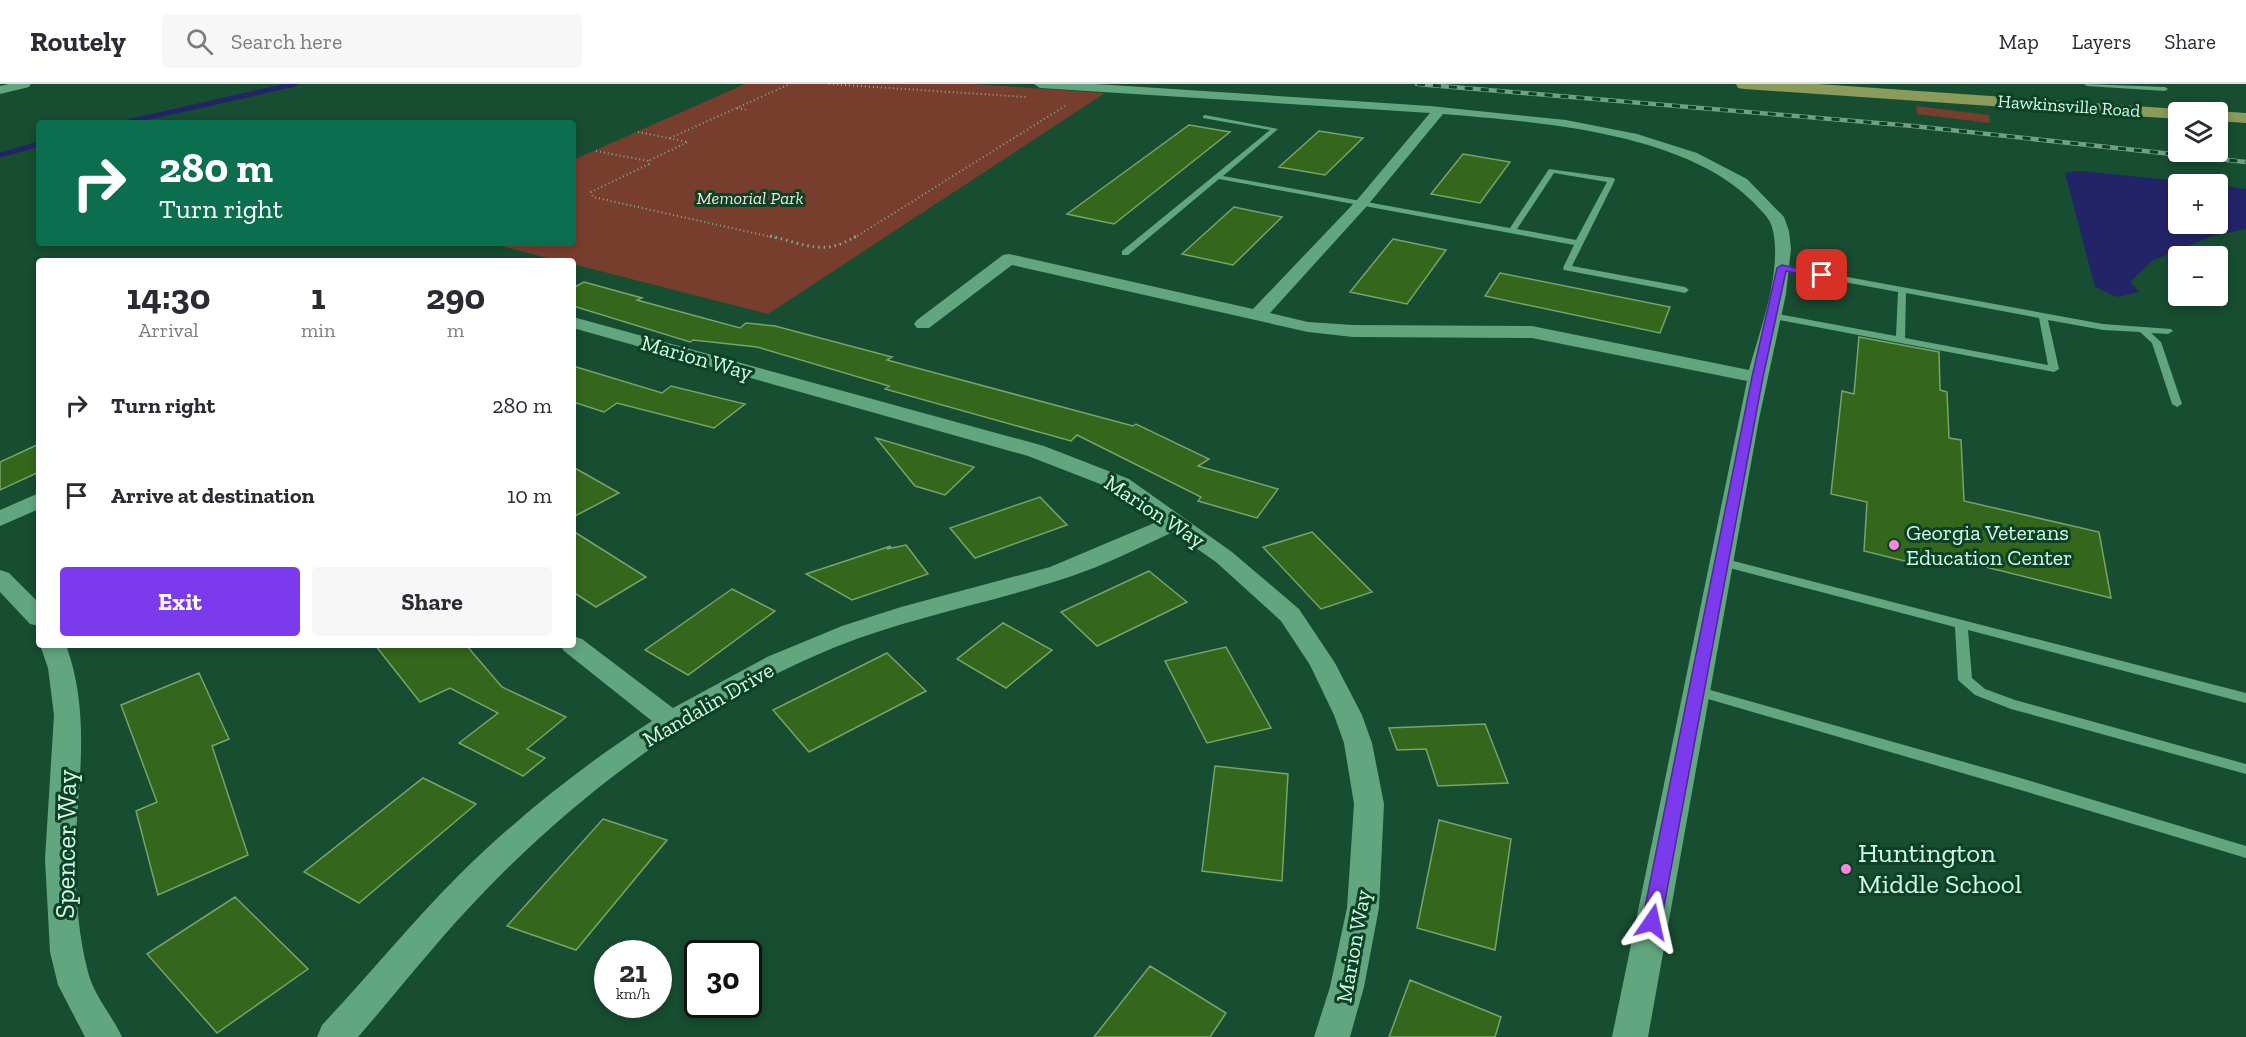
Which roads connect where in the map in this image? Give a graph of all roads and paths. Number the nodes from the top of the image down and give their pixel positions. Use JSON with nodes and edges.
{"nodes":[{"id":1,"x":25,"y":84,"type":"edge"},
{"id":2,"x":790,"y":84,"type":"edge"},
{"id":3,"x":829,"y":84,"type":"edge"},
{"id":4,"x":1040,"y":84,"type":"edge"},
{"id":5,"x":1744,"y":84,"type":"edge"},
{"id":6,"x":2087,"y":84,"type":"edge"},
{"id":7,"x":2158,"y":84,"type":"edge"},
{"id":8,"x":0,"y":90,"type":"edge"},
{"id":9,"x":1036,"y":98,"type":"dead end"},
{"id":10,"x":1066,"y":101,"type":"dead end"},
{"id":11,"x":736,"y":108,"type":"junction"},
{"id":12,"x":748,"y":110,"type":"dead end"},
{"id":13,"x":1439,"y":111,"type":"junction"},
{"id":14,"x":2168,"y":113,"type":"edge"},
{"id":15,"x":1205,"y":117,"type":"dead end"},
{"id":16,"x":2228,"y":117,"type":"edge"},
{"id":17,"x":2246,"y":118,"type":"edge"},
{"id":18,"x":638,"y":132,"type":"dead end"},
{"id":19,"x":670,"y":138,"type":"junction"},
{"id":20,"x":596,"y":150,"type":"dead end"},
{"id":21,"x":648,"y":161,"type":"junction"},
{"id":22,"x":1218,"y":177,"type":"junction"},
{"id":23,"x":1362,"y":203,"type":"junction"},
{"id":24,"x":1512,"y":231,"type":"junction"},
{"id":25,"x":1579,"y":243,"type":"junction"},
{"id":26,"x":1125,"y":252,"type":"dead end"},
{"id":27,"x":1782,"y":268,"type":"junction"},
{"id":28,"x":1902,"y":290,"type":"junction"},
{"id":29,"x":1685,"y":291,"type":"dead end"},
{"id":30,"x":1257,"y":316,"type":"junction"},
{"id":31,"x":1772,"y":316,"type":"junction"},
{"id":32,"x":2043,"y":316,"type":"junction"},
{"id":33,"x":576,"y":323,"type":"edge"},
{"id":34,"x":923,"y":324,"type":"dead end"},
{"id":35,"x":2144,"y":331,"type":"junction"},
{"id":36,"x":2168,"y":331,"type":"dead end"},
{"id":37,"x":1900,"y":340,"type":"junction"},
{"id":38,"x":1757,"y":377,"type":"junction"},
{"id":39,"x":2177,"y":404,"type":"dead end"},
{"id":40,"x":36,"y":501,"type":"edge"},
{"id":41,"x":0,"y":519,"type":"edge"},
{"id":42,"x":1176,"y":522,"type":"junction"},
{"id":43,"x":1722,"y":562,"type":"junction"},
{"id":44,"x":0,"y":578,"type":"edge"},
{"id":45,"x":36,"y":615,"type":"edge"},
{"id":46,"x":1961,"y":624,"type":"junction"},
{"id":47,"x":576,"y":647,"type":"edge"},
{"id":48,"x":54,"y":648,"type":"edge"},
{"id":49,"x":1696,"y":691,"type":"junction"},
{"id":50,"x":2246,"y":698,"type":"edge"},
{"id":51,"x":672,"y":722,"type":"junction"},
{"id":52,"x":2246,"y":769,"type":"edge"},
{"id":53,"x":2246,"y":852,"type":"edge"},
{"id":54,"x":104,"y":1037,"type":"edge"},
{"id":55,"x":335,"y":1037,"type":"edge"},
{"id":56,"x":1332,"y":1037,"type":"edge"},
{"id":57,"x":1630,"y":1037,"type":"edge"}],
"edges":[{"from":1,"to":8,"type":"street"},
{"from":2,"to":11,"type":"path"},
{"from":3,"to":9,"type":"path"},
{"from":4,"to":13,"type":"street"},
{"from":5,"to":14,"type":"main road","name":"Hawkinsville Road"},
{"from":6,"to":7,"type":"lane"},
{"from":10,"to":21,"type":"path"},
{"from":11,"to":12,"type":"path"},
{"from":11,"to":19,"type":"path"},
{"from":13,"to":23,"type":"street"},
{"from":13,"to":27,"type":"street"},
{"from":15,"to":22,"type":"lane"},
{"from":16,"to":17,"type":"main road"},
{"from":18,"to":19,"type":"path"},
{"from":19,"to":21,"type":"path"},
{"from":20,"to":21,"type":"path"},
{"from":22,"to":23,"type":"lane"},
{"from":22,"to":26,"type":"lane"},
{"from":23,"to":24,"type":"lane"},
{"from":23,"to":30,"type":"street"},
{"from":24,"to":25,"type":"lane"},
{"from":24,"to":25,"type":"lane"},
{"from":25,"to":29,"type":"lane"},
{"from":27,"to":28,"type":"lane"},
{"from":27,"to":31,"type":"street"},
{"from":28,"to":32,"type":"lane"},
{"from":28,"to":37,"type":"lane"},
{"from":30,"to":34,"type":"street"},
{"from":30,"to":38,"type":"street"},
{"from":31,"to":37,"type":"lane"},
{"from":31,"to":38,"type":"street"},
{"from":32,"to":35,"type":"lane"},
{"from":32,"to":37,"type":"lane"},
{"from":33,"to":42,"type":"street","name":"Marion Way"},
{"from":35,"to":36,"type":"lane"},
{"from":35,"to":39,"type":"lane"},
{"from":38,"to":43,"type":"street"},
{"from":40,"to":41,"type":"street"},
{"from":42,"to":51,"type":"street","name":"Mandalin Drive"},
{"from":42,"to":56,"type":"street","name":"Marion Way"},
{"from":43,"to":46,"type":"lane"},
{"from":43,"to":49,"type":"street"},
{"from":44,"to":45,"type":"street"},
{"from":46,"to":50,"type":"lane"},
{"from":46,"to":52,"type":"lane"},
{"from":47,"to":51,"type":"street"},
{"from":48,"to":54,"type":"street","name":"Spencer Way"},
{"from":49,"to":53,"type":"lane"},
{"from":49,"to":57,"type":"street"},
{"from":51,"to":55,"type":"street","name":"Mandalin Drive"}]}
